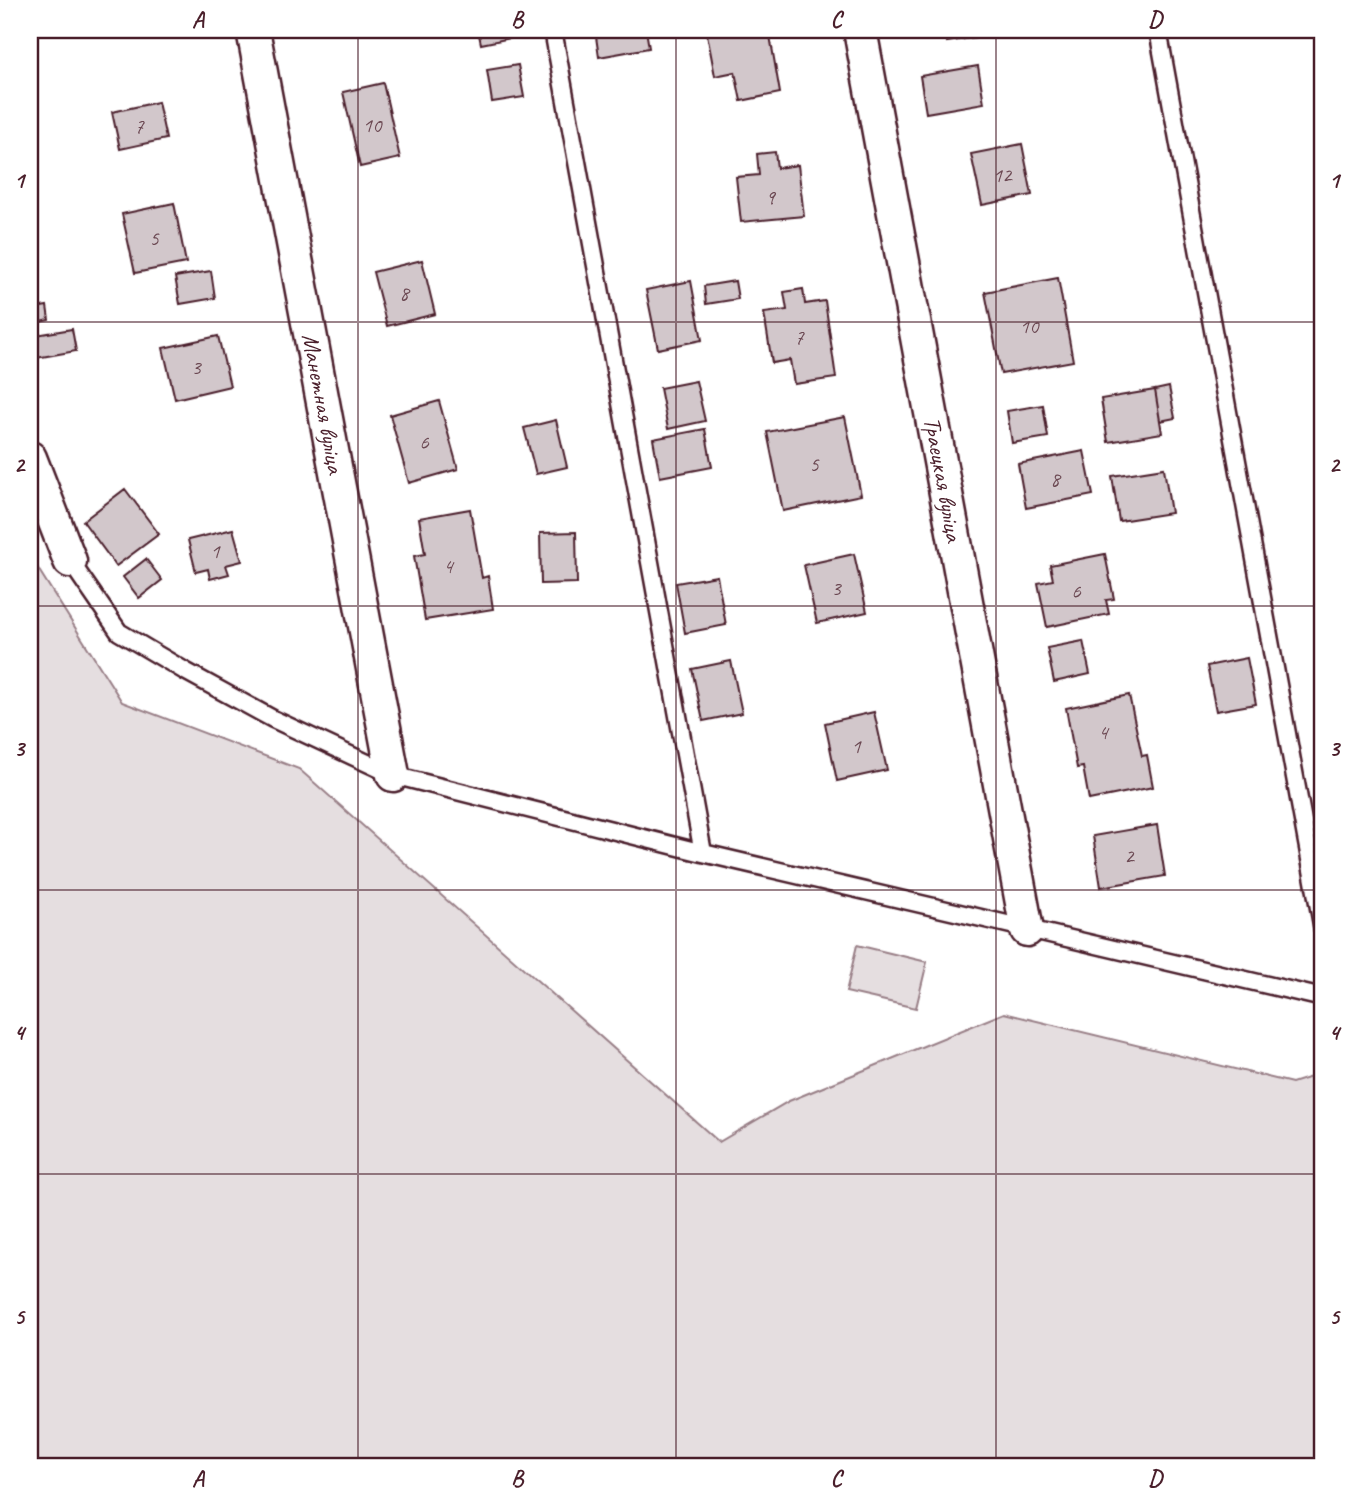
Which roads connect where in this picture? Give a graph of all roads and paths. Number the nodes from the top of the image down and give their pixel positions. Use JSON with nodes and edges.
{"nodes":[{"id":1,"x":253,"y":30,"type":"edge"},
{"id":2,"x":553,"y":30,"type":"edge"},
{"id":3,"x":860,"y":30,"type":"edge"},
{"id":4,"x":1158,"y":30,"type":"edge"},
{"id":5,"x":30,"y":458,"type":"edge"},
{"id":6,"x":30,"y":501,"type":"edge"},
{"id":7,"x":70,"y":561,"type":"junction"},
{"id":8,"x":393,"y":775,"type":"junction"},
{"id":9,"x":703,"y":853,"type":"junction"},
{"id":10,"x":1027,"y":930,"type":"junction"},
{"id":11,"x":1323,"y":930,"type":"edge"},
{"id":12,"x":1323,"y":998,"type":"edge"}],
"edges":[{"from":1,"to":8,"type":"street","name":"Манетная вуліца"},
{"from":2,"to":9,"type":"lane"},
{"from":3,"to":10,"type":"street","name":"Траецкая вуліца"},
{"from":4,"to":11,"type":"lane"},
{"from":5,"to":7,"type":"street"},
{"from":6,"to":7,"type":"lane"},
{"from":7,"to":8,"type":"lane"},
{"from":8,"to":9,"type":"lane"},
{"from":9,"to":10,"type":"lane"},
{"from":10,"to":12,"type":"lane"}]}
